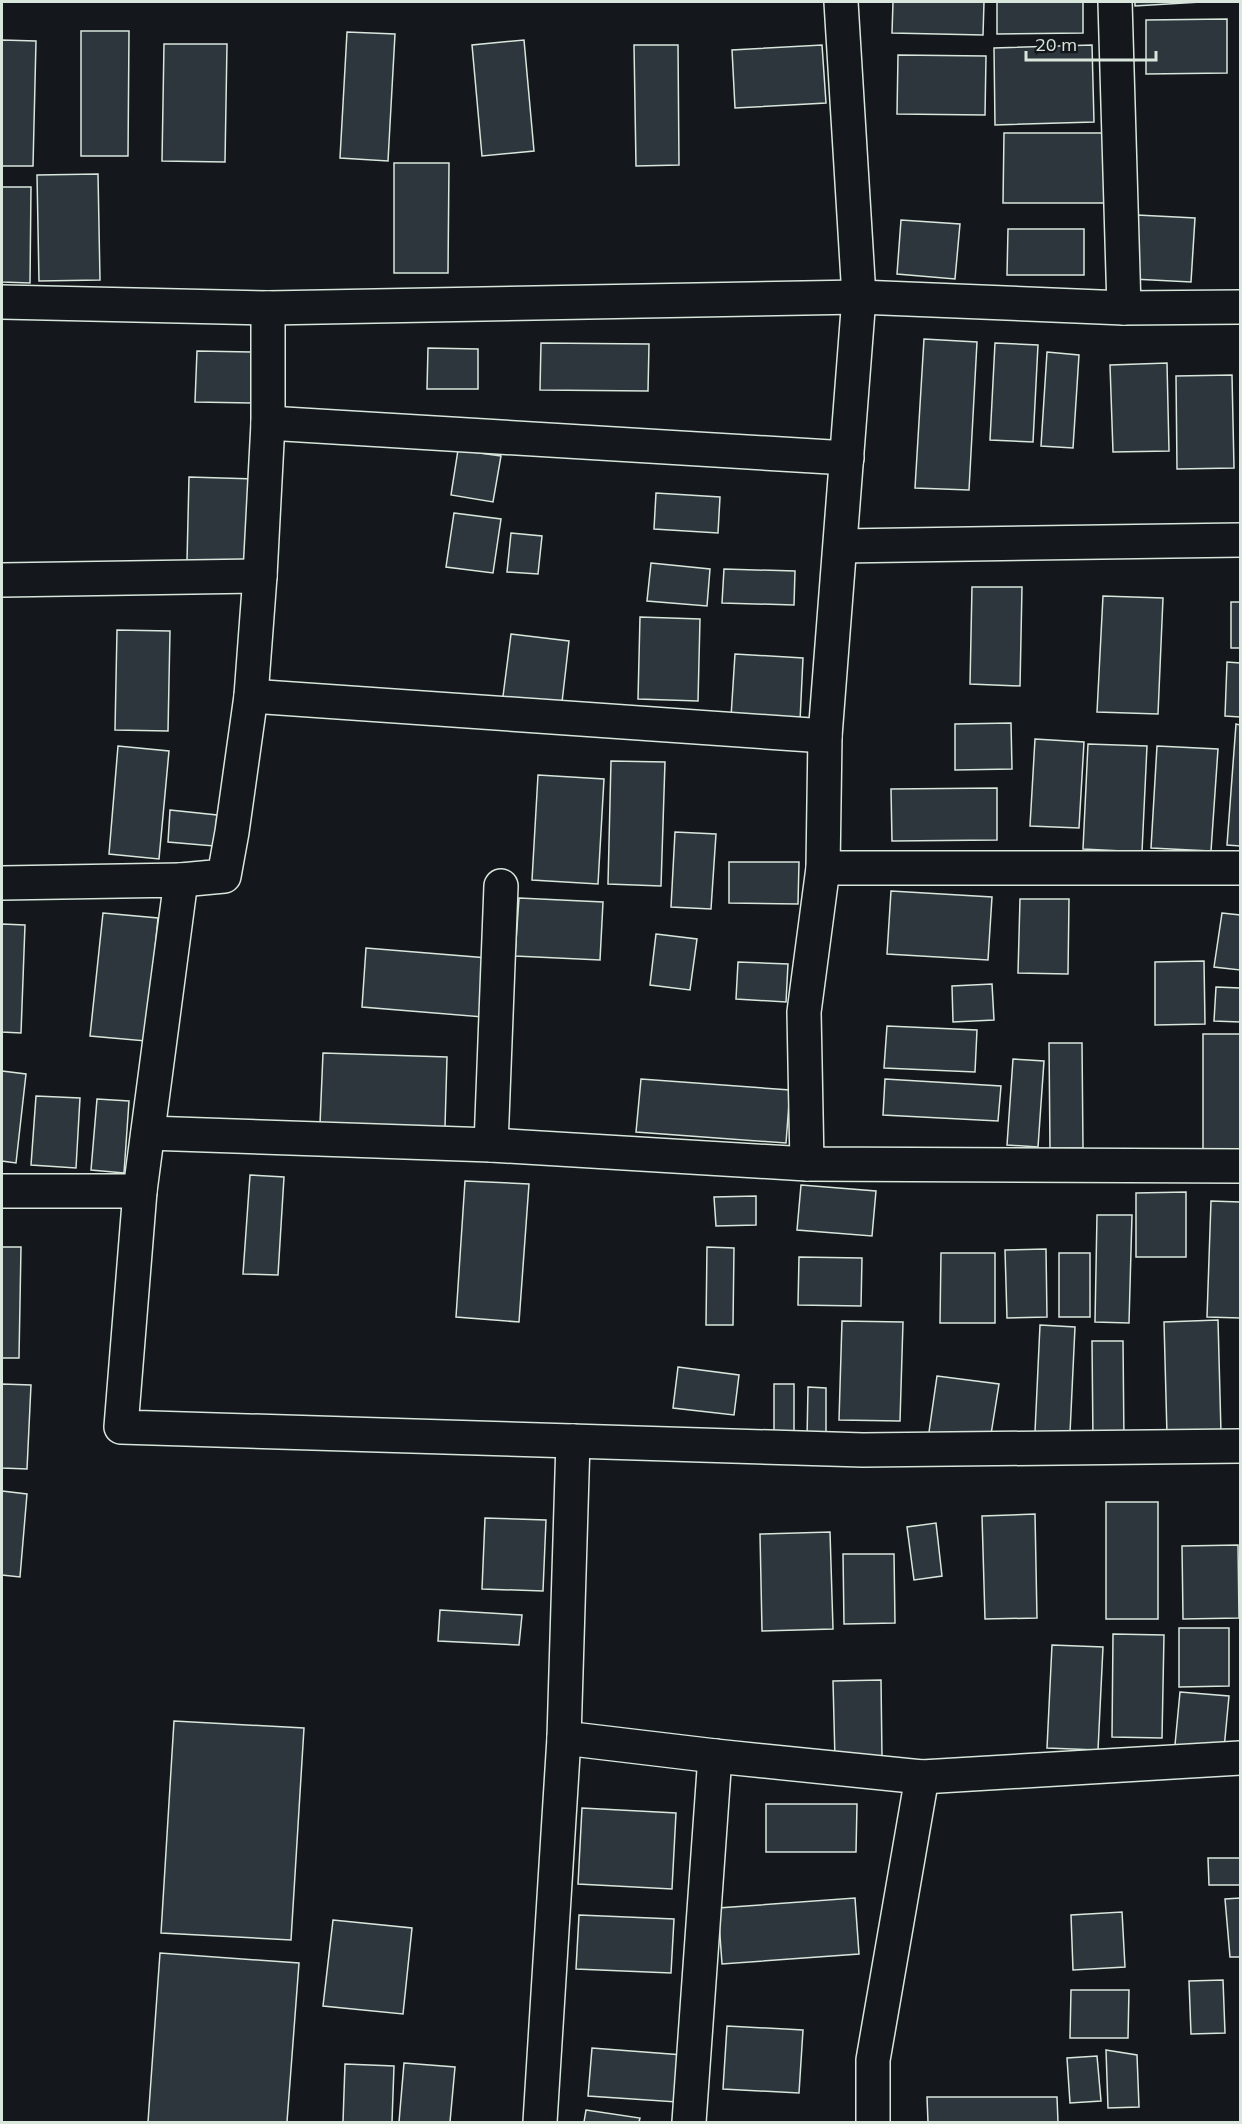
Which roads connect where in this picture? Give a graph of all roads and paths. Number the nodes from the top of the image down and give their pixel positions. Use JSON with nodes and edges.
{"nodes":[{"id":1,"x":841,"y":2,"type":"edge"},
{"id":2,"x":1115,"y":2,"type":"edge"},
{"id":3,"x":859,"y":297,"type":"junction"},
{"id":4,"x":2,"y":302,"type":"edge"},
{"id":5,"x":1240,"y":307,"type":"edge"},
{"id":6,"x":268,"y":308,"type":"junction"},
{"id":7,"x":1124,"y":308,"type":"junction"},
{"id":8,"x":268,"y":423,"type":"junction"},
{"id":9,"x":847,"y":458,"type":"junction"},
{"id":10,"x":1240,"y":540,"type":"edge"},
{"id":11,"x":841,"y":546,"type":"junction"},
{"id":12,"x":260,"y":576,"type":"junction"},
{"id":13,"x":2,"y":580,"type":"edge"},
{"id":14,"x":251,"y":696,"type":"junction"},
{"id":15,"x":825,"y":736,"type":"junction"},
{"id":16,"x":1240,"y":867,"type":"edge"},
{"id":17,"x":823,"y":868,"type":"junction"},
{"id":18,"x":181,"y":880,"type":"junction"},
{"id":19,"x":2,"y":883,"type":"edge"},
{"id":20,"x":501,"y":886,"type":"dead end"},
{"id":21,"x":148,"y":1133,"type":"junction"},
{"id":22,"x":491,"y":1145,"type":"junction"},
{"id":23,"x":807,"y":1164,"type":"junction"},
{"id":24,"x":1240,"y":1166,"type":"edge"},
{"id":25,"x":2,"y":1191,"type":"edge"},
{"id":26,"x":140,"y":1191,"type":"junction"},
{"id":27,"x":573,"y":1441,"type":"junction"},
{"id":28,"x":1240,"y":1446,"type":"edge"},
{"id":29,"x":564,"y":1738,"type":"junction"},
{"id":30,"x":715,"y":1756,"type":"junction"},
{"id":31,"x":1240,"y":1758,"type":"edge"},
{"id":32,"x":922,"y":1777,"type":"junction"},
{"id":33,"x":540,"y":2122,"type":"edge"},
{"id":34,"x":689,"y":2122,"type":"edge"},
{"id":35,"x":873,"y":2122,"type":"edge"}],
"edges":[{"from":1,"to":3,"type":"street"},
{"from":2,"to":7,"type":"street"},
{"from":3,"to":6,"type":"street"},
{"from":3,"to":7,"type":"street"},
{"from":3,"to":9,"type":"street"},
{"from":4,"to":6,"type":"street"},
{"from":5,"to":7,"type":"street"},
{"from":6,"to":8,"type":"street"},
{"from":8,"to":9,"type":"street"},
{"from":8,"to":12,"type":"street"},
{"from":9,"to":11,"type":"street"},
{"from":10,"to":11,"type":"street"},
{"from":11,"to":15,"type":"street"},
{"from":12,"to":13,"type":"street"},
{"from":12,"to":14,"type":"street"},
{"from":14,"to":15,"type":"street"},
{"from":14,"to":18,"type":"street"},
{"from":15,"to":17,"type":"street"},
{"from":16,"to":17,"type":"street"},
{"from":17,"to":23,"type":"street"},
{"from":18,"to":19,"type":"street"},
{"from":18,"to":21,"type":"street"},
{"from":20,"to":22,"type":"street"},
{"from":21,"to":22,"type":"street"},
{"from":21,"to":26,"type":"street"},
{"from":22,"to":23,"type":"street"},
{"from":23,"to":24,"type":"street"},
{"from":25,"to":26,"type":"street"},
{"from":26,"to":27,"type":"street"},
{"from":27,"to":28,"type":"street"},
{"from":27,"to":29,"type":"street"},
{"from":29,"to":30,"type":"street"},
{"from":29,"to":33,"type":"street"},
{"from":30,"to":32,"type":"street"},
{"from":30,"to":34,"type":"street"},
{"from":31,"to":32,"type":"street"},
{"from":32,"to":35,"type":"street"}]}
